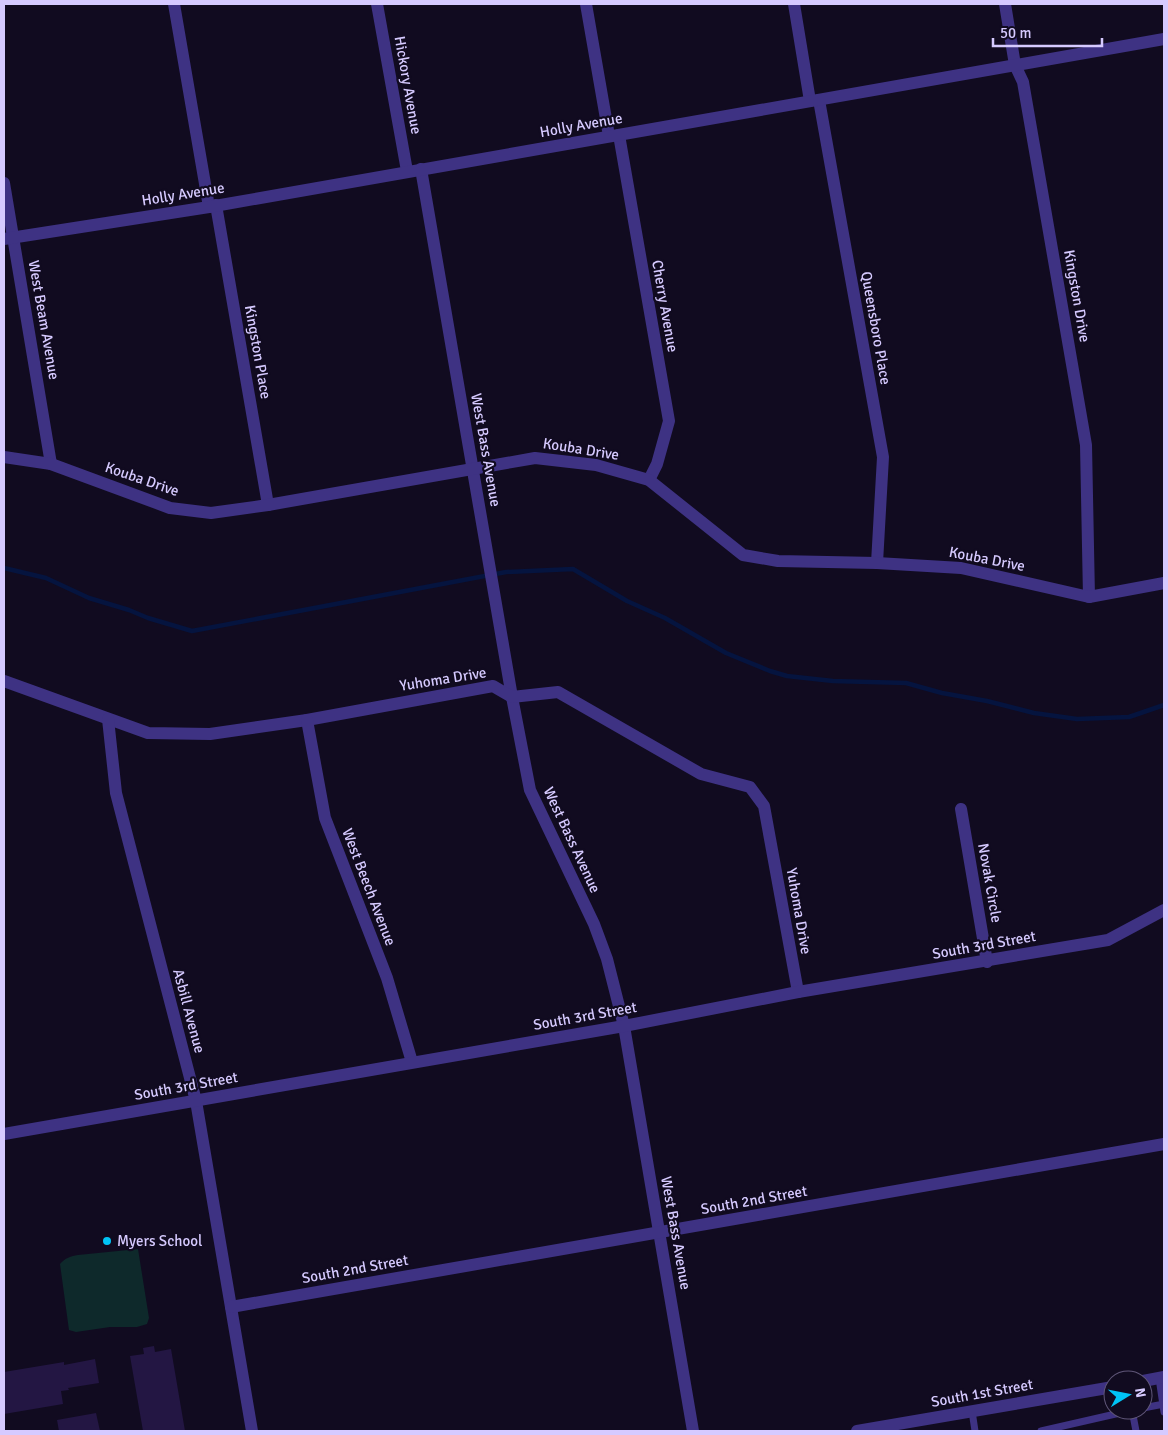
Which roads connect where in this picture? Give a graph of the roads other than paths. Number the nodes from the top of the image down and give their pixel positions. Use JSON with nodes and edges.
{"nodes":[{"id":1,"x":174,"y":4,"type":"edge"},
{"id":2,"x":377,"y":4,"type":"edge"},
{"id":3,"x":586,"y":4,"type":"edge"},
{"id":4,"x":794,"y":4,"type":"edge"},
{"id":5,"x":1004,"y":4,"type":"edge"},
{"id":6,"x":1164,"y":39,"type":"edge"},
{"id":7,"x":1015,"y":65,"type":"junction"},
{"id":8,"x":815,"y":100,"type":"junction"},
{"id":9,"x":614,"y":135,"type":"junction"},
{"id":10,"x":421,"y":169,"type":"junction"},
{"id":11,"x":407,"y":171,"type":"junction"},
{"id":12,"x":4,"y":183,"type":"edge"},
{"id":13,"x":213,"y":206,"type":"junction"},
{"id":14,"x":9,"y":238,"type":"edge"},
{"id":15,"x":4,"y":457,"type":"edge"},
{"id":16,"x":51,"y":464,"type":"junction"},
{"id":17,"x":474,"y":469,"type":"junction"},
{"id":18,"x":649,"y":480,"type":"junction"},
{"id":19,"x":268,"y":505,"type":"junction"},
{"id":20,"x":877,"y":563,"type":"junction"},
{"id":21,"x":1164,"y":583,"type":"edge"},
{"id":22,"x":1089,"y":598,"type":"junction"},
{"id":23,"x":4,"y":681,"type":"edge"},
{"id":24,"x":512,"y":697,"type":"junction"},
{"id":25,"x":108,"y":719,"type":"junction"},
{"id":26,"x":308,"y":720,"type":"junction"},
{"id":27,"x":961,"y":810,"type":"dead end"},
{"id":28,"x":1164,"y":910,"type":"edge"},
{"id":29,"x":987,"y":962,"type":"junction"},
{"id":30,"x":798,"y":992,"type":"junction"},
{"id":31,"x":624,"y":1026,"type":"junction"},
{"id":32,"x":412,"y":1062,"type":"junction"},
{"id":33,"x":196,"y":1101,"type":"junction"},
{"id":34,"x":4,"y":1134,"type":"edge"},
{"id":35,"x":1164,"y":1144,"type":"edge"},
{"id":36,"x":660,"y":1232,"type":"junction"},
{"id":37,"x":231,"y":1307,"type":"junction"},
{"id":38,"x":1161,"y":1378,"type":"edge"},
{"id":39,"x":1103,"y":1388,"type":"edge"},
{"id":40,"x":1164,"y":1407,"type":"edge"},
{"id":41,"x":972,"y":1411,"type":"junction"},
{"id":42,"x":1103,"y":1417,"type":"edge"},
{"id":43,"x":873,"y":1430,"type":"edge"},
{"id":44,"x":252,"y":1431,"type":"edge"},
{"id":45,"x":693,"y":1431,"type":"edge"},
{"id":46,"x":857,"y":1431,"type":"edge"},
{"id":47,"x":975,"y":1431,"type":"edge"},
{"id":48,"x":1041,"y":1431,"type":"edge"}],
"edges":[{"from":1,"to":13,"type":"street","name":"Kingston Place"},
{"from":2,"to":11,"type":"street","name":"Hickory Avenue"},
{"from":3,"to":9,"type":"street","name":"Cherry Avenue"},
{"from":4,"to":8,"type":"street","name":"Queensboro Place"},
{"from":5,"to":7,"type":"street","name":"Kingston Drive"},
{"from":6,"to":7,"type":"street","name":"Holly Avenue"},
{"from":7,"to":8,"type":"street","name":"Holly Avenue"},
{"from":7,"to":22,"type":"street","name":"Kingston Drive"},
{"from":8,"to":9,"type":"street","name":"Holly Avenue"},
{"from":8,"to":20,"type":"street","name":"Queensboro Place"},
{"from":9,"to":10,"type":"street","name":"Holly Avenue"},
{"from":9,"to":18,"type":"street","name":"Cherry Avenue"},
{"from":10,"to":11,"type":"street","name":"Holly Avenue"},
{"from":10,"to":17,"type":"street","name":"West Bass Avenue"},
{"from":11,"to":13,"type":"street","name":"Holly Avenue"},
{"from":12,"to":14,"type":"street","name":"West Beam Avenue"},
{"from":13,"to":14,"type":"street","name":"Holly Avenue"},
{"from":13,"to":19,"type":"street","name":"Kingston Place"},
{"from":14,"to":16,"type":"street","name":"West Beam Avenue"},
{"from":15,"to":16,"type":"street","name":"Kouba Drive"},
{"from":16,"to":19,"type":"street","name":"Kouba Drive"},
{"from":17,"to":18,"type":"street","name":"Kouba Drive"},
{"from":17,"to":19,"type":"street","name":"Kouba Drive"},
{"from":17,"to":24,"type":"street","name":"West Bass Avenue"},
{"from":18,"to":20,"type":"street","name":"Kouba Drive"},
{"from":20,"to":22,"type":"street","name":"Kouba Drive"},
{"from":21,"to":22,"type":"street","name":"Kouba Drive"},
{"from":23,"to":25,"type":"street","name":"Yuhoma Drive"},
{"from":24,"to":26,"type":"street","name":"Yuhoma Drive"},
{"from":24,"to":30,"type":"street","name":"Yuhoma Drive"},
{"from":24,"to":31,"type":"street","name":"West Bass Avenue"},
{"from":25,"to":26,"type":"street","name":"Yuhoma Drive"},
{"from":25,"to":33,"type":"street","name":"Asbill Avenue"},
{"from":26,"to":32,"type":"street","name":"West Beech Avenue"},
{"from":27,"to":29,"type":"street","name":"Novak Circle"},
{"from":28,"to":29,"type":"street","name":"South 3rd Street"},
{"from":29,"to":30,"type":"street","name":"South 3rd Street"},
{"from":30,"to":31,"type":"street","name":"South 3rd Street"},
{"from":31,"to":32,"type":"street","name":"South 3rd Street"},
{"from":31,"to":36,"type":"street","name":"West Bass Avenue"},
{"from":32,"to":33,"type":"street","name":"South 3rd Street"},
{"from":33,"to":34,"type":"street","name":"South 3rd Street"},
{"from":33,"to":37,"type":"street","name":"Asbill Avenue"},
{"from":35,"to":36,"type":"street","name":"South 2nd Street"},
{"from":36,"to":37,"type":"street","name":"South 2nd Street"},
{"from":36,"to":45,"type":"street","name":"West Bass Avenue"},
{"from":37,"to":44,"type":"street","name":"Asbill Avenue"},
{"from":38,"to":40,"type":"lane"},
{"from":39,"to":41,"type":"street","name":"South 1st Street"},
{"from":41,"to":43,"type":"street","name":"South 1st Street"},
{"from":41,"to":47,"type":"lane"},
{"from":42,"to":48,"type":"lane"},
{"from":43,"to":46,"type":"street","name":"South 1st Street"}]}
